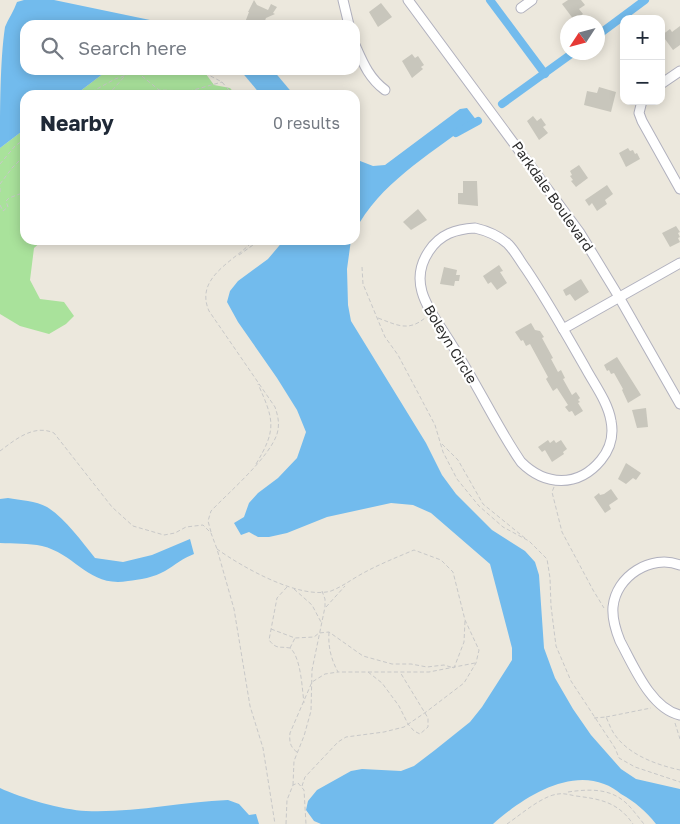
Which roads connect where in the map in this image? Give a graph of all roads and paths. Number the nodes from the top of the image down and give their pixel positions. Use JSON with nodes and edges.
{"nodes":[{"id":1,"x":343,"y":0,"type":"edge"},
{"id":2,"x":408,"y":0,"type":"edge"},
{"id":3,"x":532,"y":0,"type":"edge"},
{"id":4,"x":521,"y":8,"type":"dead end"},
{"id":5,"x":348,"y":20,"type":"edge"},
{"id":6,"x":360,"y":56,"type":"edge"},
{"id":7,"x":680,"y":70,"type":"edge"},
{"id":8,"x":127,"y":75,"type":"edge"},
{"id":9,"x":140,"y":75,"type":"edge"},
{"id":10,"x":209,"y":75,"type":"edge"},
{"id":11,"x":124,"y":76,"type":"junction"},
{"id":12,"x":665,"y":81,"type":"edge"},
{"id":13,"x":222,"y":82,"type":"junction"},
{"id":14,"x":96,"y":90,"type":"edge"},
{"id":15,"x":112,"y":90,"type":"edge"},
{"id":16,"x":158,"y":90,"type":"edge"},
{"id":17,"x":194,"y":90,"type":"edge"},
{"id":18,"x":229,"y":90,"type":"edge"},
{"id":19,"x":385,"y":90,"type":"dead end"},
{"id":20,"x":640,"y":105,"type":"edge"},
{"id":21,"x":20,"y":142,"type":"edge"},
{"id":22,"x":20,"y":160,"type":"edge"},
{"id":23,"x":0,"y":164,"type":"edge"},
{"id":24,"x":0,"y":184,"type":"edge"},
{"id":25,"x":0,"y":188,"type":"edge"},
{"id":26,"x":680,"y":189,"type":"edge"},
{"id":27,"x":0,"y":192,"type":"edge"},
{"id":28,"x":20,"y":194,"type":"edge"},
{"id":29,"x":0,"y":205,"type":"edge"},
{"id":30,"x":248,"y":245,"type":"edge"},
{"id":31,"x":253,"y":245,"type":"edge"},
{"id":32,"x":234,"y":258,"type":"junction"},
{"id":33,"x":680,"y":263,"type":"edge"},
{"id":34,"x":362,"y":266,"type":"dead end"},
{"id":35,"x":619,"y":296,"type":"junction"},
{"id":36,"x":432,"y":313,"type":"junction"},
{"id":37,"x":378,"y":318,"type":"junction"},
{"id":38,"x":563,"y":329,"type":"junction"},
{"id":39,"x":256,"y":381,"type":"junction"},
{"id":40,"x":680,"y":404,"type":"edge"},
{"id":41,"x":440,"y":442,"type":"junction"},
{"id":42,"x":0,"y":451,"type":"edge"},
{"id":43,"x":254,"y":466,"type":"junction"},
{"id":44,"x":556,"y":480,"type":"junction"},
{"id":45,"x":211,"y":533,"type":"junction"},
{"id":46,"x":528,"y":541,"type":"junction"},
{"id":47,"x":218,"y":549,"type":"junction"},
{"id":48,"x":680,"y":565,"type":"edge"},
{"id":49,"x":346,"y":585,"type":"junction"},
{"id":50,"x":288,"y":586,"type":"junction"},
{"id":51,"x":292,"y":588,"type":"junction"},
{"id":52,"x":322,"y":591,"type":"junction"},
{"id":53,"x":604,"y":607,"type":"dead end"},
{"id":54,"x":325,"y":608,"type":"junction"},
{"id":55,"x":465,"y":620,"type":"junction"},
{"id":56,"x":322,"y":623,"type":"junction"},
{"id":57,"x":271,"y":629,"type":"junction"},
{"id":58,"x":329,"y":632,"type":"junction"},
{"id":59,"x":320,"y":633,"type":"junction"},
{"id":60,"x":295,"y":638,"type":"junction"},
{"id":61,"x":290,"y":648,"type":"junction"},
{"id":62,"x":476,"y":663,"type":"junction"},
{"id":63,"x":454,"y":668,"type":"junction"},
{"id":64,"x":338,"y":672,"type":"junction"},
{"id":65,"x":367,"y":672,"type":"junction"},
{"id":66,"x":400,"y":672,"type":"junction"},
{"id":67,"x":312,"y":682,"type":"junction"},
{"id":68,"x":304,"y":703,"type":"junction"},
{"id":69,"x":661,"y":706,"type":"junction"},
{"id":70,"x":426,"y":712,"type":"junction"},
{"id":71,"x":670,"y":712,"type":"junction"},
{"id":72,"x":680,"y":715,"type":"edge"},
{"id":73,"x":594,"y":718,"type":"junction"},
{"id":74,"x":606,"y":718,"type":"junction"},
{"id":75,"x":408,"y":724,"type":"junction"},
{"id":76,"x":680,"y":735,"type":"edge"},
{"id":77,"x":680,"y":739,"type":"edge"},
{"id":78,"x":297,"y":753,"type":"junction"},
{"id":79,"x":680,"y":770,"type":"edge"},
{"id":80,"x":680,"y":782,"type":"edge"},
{"id":81,"x":293,"y":785,"type":"junction"},
{"id":82,"x":302,"y":786,"type":"junction"},
{"id":83,"x":566,"y":792,"type":"junction"},
{"id":84,"x":275,"y":824,"type":"edge"},
{"id":85,"x":286,"y":824,"type":"edge"},
{"id":86,"x":306,"y":824,"type":"edge"},
{"id":87,"x":507,"y":824,"type":"edge"},
{"id":88,"x":633,"y":824,"type":"edge"},
{"id":89,"x":644,"y":824,"type":"edge"}],
"edges":[{"from":1,"to":5,"type":"street"},
{"from":2,"to":35,"type":"street","name":"Parkdale Boulevard"},
{"from":3,"to":4,"type":"street"},
{"from":6,"to":19,"type":"street"},
{"from":7,"to":12,"type":"street"},
{"from":8,"to":11,"type":"path"},
{"from":9,"to":16,"type":"path"},
{"from":10,"to":13,"type":"path"},
{"from":11,"to":14,"type":"path"},
{"from":11,"to":15,"type":"path"},
{"from":13,"to":17,"type":"path"},
{"from":13,"to":18,"type":"path"},
{"from":20,"to":26,"type":"street"},
{"from":21,"to":23,"type":"path"},
{"from":22,"to":24,"type":"path"},
{"from":25,"to":27,"type":"path"},
{"from":28,"to":29,"type":"path"},
{"from":30,"to":32,"type":"path"},
{"from":31,"to":32,"type":"path"},
{"from":32,"to":39,"type":"path"},
{"from":33,"to":35,"type":"street"},
{"from":34,"to":37,"type":"path"},
{"from":35,"to":38,"type":"street"},
{"from":35,"to":40,"type":"street","name":"Parkdale Boulevard"},
{"from":36,"to":37,"type":"path"},
{"from":36,"to":38,"type":"street","name":"Boleyn Circle"},
{"from":36,"to":44,"type":"street","name":"Boleyn Circle"},
{"from":37,"to":41,"type":"path"},
{"from":38,"to":44,"type":"street","name":"Boleyn Circle"},
{"from":39,"to":43,"type":"path"},
{"from":39,"to":43,"type":"path"},
{"from":41,"to":46,"type":"path"},
{"from":41,"to":46,"type":"path"},
{"from":42,"to":45,"type":"path"},
{"from":43,"to":45,"type":"path"},
{"from":44,"to":53,"type":"path"},
{"from":45,"to":47,"type":"path"},
{"from":46,"to":73,"type":"path"},
{"from":47,"to":50,"type":"path"},
{"from":47,"to":84,"type":"path"},
{"from":48,"to":69,"type":"street"},
{"from":49,"to":52,"type":"path"},
{"from":49,"to":54,"type":"path"},
{"from":49,"to":55,"type":"path"},
{"from":50,"to":51,"type":"path"},
{"from":50,"to":57,"type":"path"},
{"from":51,"to":52,"type":"path"},
{"from":51,"to":56,"type":"path"},
{"from":52,"to":54,"type":"path"},
{"from":54,"to":56,"type":"path"},
{"from":55,"to":62,"type":"path"},
{"from":55,"to":63,"type":"path"},
{"from":56,"to":59,"type":"path"},
{"from":57,"to":60,"type":"path"},
{"from":57,"to":61,"type":"path"},
{"from":58,"to":59,"type":"path"},
{"from":58,"to":63,"type":"path"},
{"from":58,"to":64,"type":"path"},
{"from":59,"to":60,"type":"path"},
{"from":59,"to":67,"type":"path"},
{"from":60,"to":61,"type":"path"},
{"from":61,"to":68,"type":"path"},
{"from":62,"to":63,"type":"path"},
{"from":62,"to":70,"type":"path"},
{"from":63,"to":66,"type":"path"},
{"from":64,"to":65,"type":"path"},
{"from":64,"to":67,"type":"path"},
{"from":65,"to":66,"type":"path"},
{"from":65,"to":75,"type":"path"},
{"from":66,"to":70,"type":"path"},
{"from":67,"to":68,"type":"path"},
{"from":67,"to":78,"type":"path"},
{"from":68,"to":78,"type":"path"},
{"from":69,"to":71,"type":"street"},
{"from":69,"to":74,"type":"path"},
{"from":70,"to":75,"type":"path"},
{"from":70,"to":75,"type":"path"},
{"from":71,"to":72,"type":"street"},
{"from":71,"to":76,"type":"path"},
{"from":73,"to":74,"type":"path"},
{"from":73,"to":80,"type":"path"},
{"from":74,"to":79,"type":"path"},
{"from":75,"to":82,"type":"path"},
{"from":76,"to":77,"type":"path"},
{"from":78,"to":81,"type":"path"},
{"from":81,"to":82,"type":"path"},
{"from":81,"to":85,"type":"path"},
{"from":82,"to":86,"type":"path"},
{"from":83,"to":87,"type":"path"},
{"from":83,"to":88,"type":"path"},
{"from":83,"to":89,"type":"path"}]}
